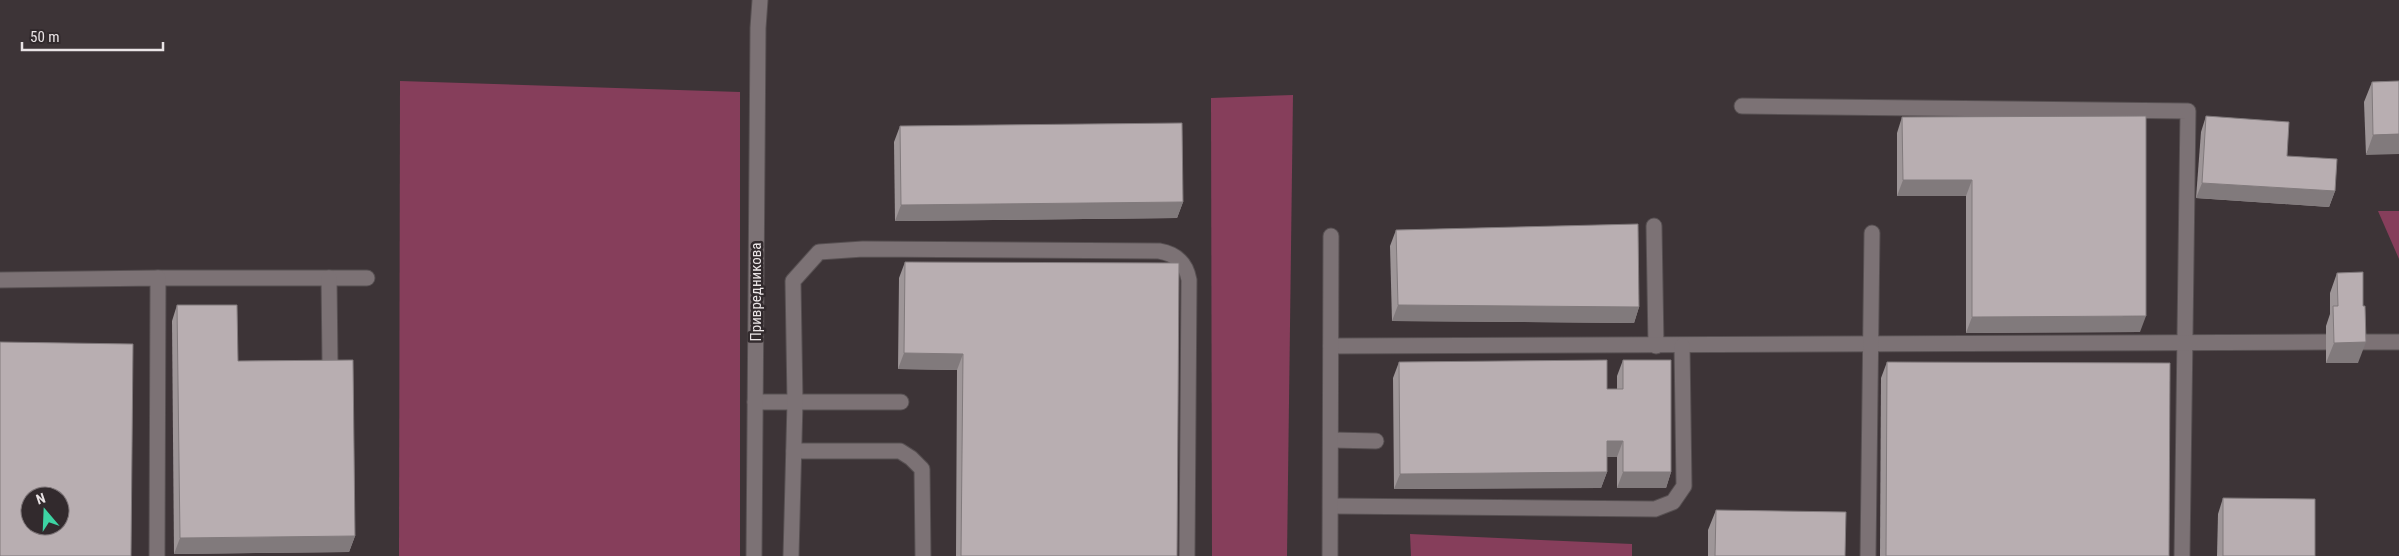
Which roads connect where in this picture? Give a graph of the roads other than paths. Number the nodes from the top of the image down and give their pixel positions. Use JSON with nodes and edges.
{"nodes":[{"id":1,"x":760,"y":0,"type":"edge"},
{"id":2,"x":1742,"y":106,"type":"dead end"},
{"id":3,"x":1654,"y":226,"type":"dead end"},
{"id":4,"x":1872,"y":233,"type":"dead end"},
{"id":5,"x":1331,"y":236,"type":"dead end"},
{"id":6,"x":158,"y":278,"type":"junction"},
{"id":7,"x":329,"y":278,"type":"junction"},
{"id":8,"x":367,"y":278,"type":"dead end"},
{"id":9,"x":0,"y":280,"type":"edge"},
{"id":10,"x":2185,"y":342,"type":"junction"},
{"id":11,"x":2326,"y":342,"type":"dead end"},
{"id":12,"x":2358,"y":342,"type":"edge"},
{"id":13,"x":2399,"y":342,"type":"edge"},
{"id":14,"x":1871,"y":343,"type":"junction"},
{"id":15,"x":1331,"y":346,"type":"junction"},
{"id":16,"x":1656,"y":346,"type":"junction"},
{"id":17,"x":1682,"y":346,"type":"junction"},
{"id":18,"x":330,"y":363,"type":"edge"},
{"id":19,"x":755,"y":402,"type":"junction"},
{"id":20,"x":795,"y":402,"type":"junction"},
{"id":21,"x":900,"y":402,"type":"dead end"},
{"id":22,"x":1332,"y":440,"type":"junction"},
{"id":23,"x":1376,"y":441,"type":"dead end"},
{"id":24,"x":794,"y":451,"type":"junction"},
{"id":25,"x":1331,"y":506,"type":"junction"},
{"id":26,"x":157,"y":556,"type":"edge"},
{"id":27,"x":754,"y":556,"type":"edge"},
{"id":28,"x":791,"y":556,"type":"edge"},
{"id":29,"x":923,"y":556,"type":"edge"},
{"id":30,"x":1187,"y":556,"type":"edge"},
{"id":31,"x":1330,"y":556,"type":"edge"},
{"id":32,"x":1868,"y":556,"type":"edge"},
{"id":33,"x":2182,"y":556,"type":"edge"}],
"edges":[{"from":1,"to":19,"type":"street","name":"Привредникова"},
{"from":2,"to":10,"type":"street"},
{"from":3,"to":16,"type":"street"},
{"from":4,"to":14,"type":"street"},
{"from":5,"to":15,"type":"street"},
{"from":6,"to":7,"type":"street"},
{"from":6,"to":9,"type":"street"},
{"from":6,"to":26,"type":"street"},
{"from":7,"to":8,"type":"street"},
{"from":7,"to":18,"type":"street"},
{"from":10,"to":11,"type":"street"},
{"from":10,"to":14,"type":"street"},
{"from":10,"to":33,"type":"street"},
{"from":12,"to":13,"type":"street"},
{"from":14,"to":17,"type":"street"},
{"from":14,"to":32,"type":"street"},
{"from":15,"to":16,"type":"street"},
{"from":15,"to":22,"type":"street"},
{"from":16,"to":17,"type":"street"},
{"from":17,"to":25,"type":"street"},
{"from":19,"to":20,"type":"street"},
{"from":19,"to":27,"type":"street","name":"Привредникова"},
{"from":20,"to":21,"type":"street"},
{"from":20,"to":24,"type":"street"},
{"from":20,"to":30,"type":"street"},
{"from":22,"to":23,"type":"street"},
{"from":22,"to":25,"type":"street"},
{"from":24,"to":28,"type":"street"},
{"from":24,"to":29,"type":"street"},
{"from":25,"to":31,"type":"street"}]}
